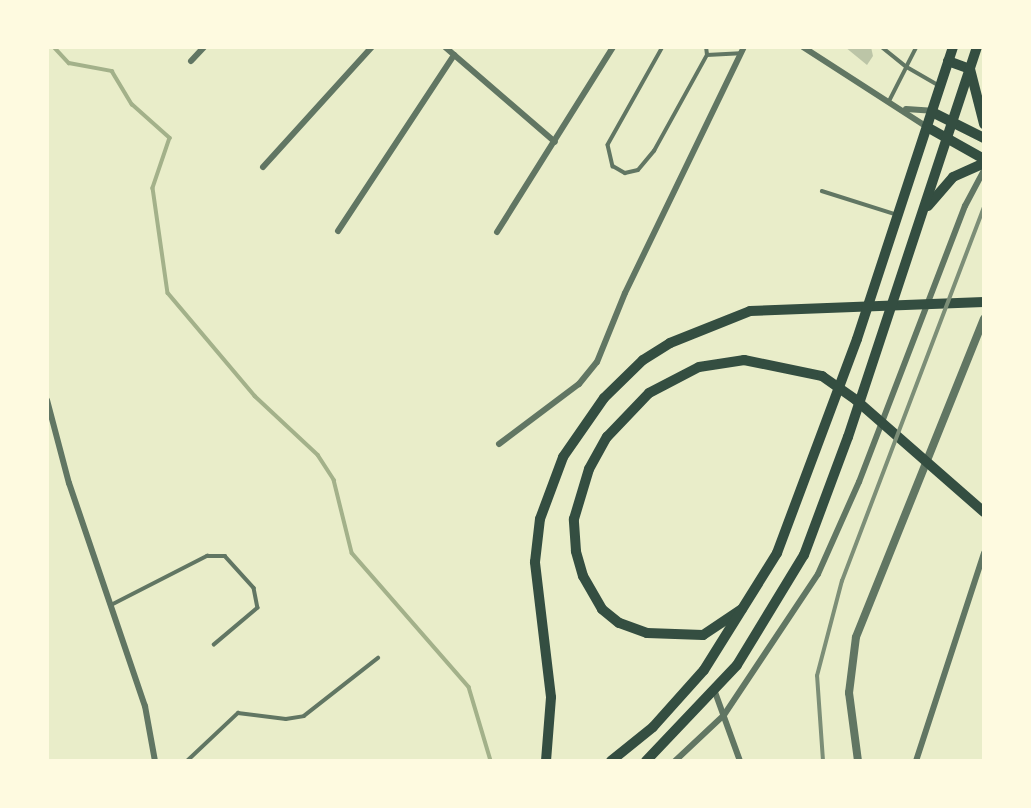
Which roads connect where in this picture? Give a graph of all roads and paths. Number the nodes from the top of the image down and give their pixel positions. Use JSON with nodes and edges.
{"nodes":[{"id":1,"x":204,"y":47,"type":"edge"},
{"id":2,"x":372,"y":47,"type":"edge"},
{"id":3,"x":445,"y":47,"type":"edge"},
{"id":4,"x":613,"y":47,"type":"edge"},
{"id":5,"x":663,"y":47,"type":"edge"},
{"id":6,"x":706,"y":47,"type":"edge"},
{"id":7,"x":803,"y":47,"type":"edge"},
{"id":8,"x":882,"y":47,"type":"edge"},
{"id":9,"x":917,"y":47,"type":"edge"},
{"id":10,"x":953,"y":47,"type":"edge"},
{"id":11,"x":977,"y":47,"type":"edge"},
{"id":12,"x":743,"y":50,"type":"edge"},
{"id":13,"x":454,"y":55,"type":"junction"},
{"id":14,"x":707,"y":55,"type":"junction"},
{"id":15,"x":191,"y":61,"type":"dead end"},
{"id":16,"x":948,"y":61,"type":"junction"},
{"id":17,"x":907,"y":67,"type":"junction"},
{"id":18,"x":971,"y":69,"type":"junction"},
{"id":19,"x":940,"y":86,"type":"junction"},
{"id":20,"x":890,"y":100,"type":"junction"},
{"id":21,"x":906,"y":109,"type":"junction"},
{"id":22,"x":932,"y":111,"type":"junction"},
{"id":23,"x":952,"y":122,"type":"junction"},
{"id":24,"x":984,"y":124,"type":"edge"},
{"id":25,"x":927,"y":127,"type":"junction"},
{"id":26,"x":984,"y":138,"type":"edge"},
{"id":27,"x":947,"y":139,"type":"junction"},
{"id":28,"x":555,"y":142,"type":"junction"},
{"id":29,"x":984,"y":161,"type":"edge"},
{"id":30,"x":263,"y":167,"type":"dead end"},
{"id":31,"x":984,"y":171,"type":"edge"},
{"id":32,"x":822,"y":191,"type":"dead end"},
{"id":33,"x":922,"y":214,"type":"junction"},
{"id":34,"x":897,"y":215,"type":"junction"},
{"id":35,"x":338,"y":231,"type":"dead end"},
{"id":36,"x":497,"y":232,"type":"dead end"},
{"id":37,"x":984,"y":302,"type":"edge"},
{"id":38,"x":984,"y":319,"type":"edge"},
{"id":39,"x":47,"y":400,"type":"edge"},
{"id":40,"x":499,"y":444,"type":"dead end"},
{"id":41,"x":984,"y":512,"type":"edge"},
{"id":42,"x":984,"y":553,"type":"edge"},
{"id":43,"x":113,"y":604,"type":"junction"},
{"id":44,"x":745,"y":606,"type":"junction"},
{"id":45,"x":214,"y":645,"type":"dead end"},
{"id":46,"x":378,"y":658,"type":"dead end"},
{"id":47,"x":715,"y":692,"type":"junction"},
{"id":48,"x":723,"y":715,"type":"junction"},
{"id":49,"x":155,"y":761,"type":"edge"},
{"id":50,"x":187,"y":761,"type":"edge"},
{"id":51,"x":546,"y":761,"type":"edge"},
{"id":52,"x":611,"y":761,"type":"edge"},
{"id":53,"x":646,"y":761,"type":"edge"},
{"id":54,"x":675,"y":761,"type":"edge"},
{"id":55,"x":740,"y":761,"type":"edge"},
{"id":56,"x":858,"y":761,"type":"edge"},
{"id":57,"x":916,"y":761,"type":"edge"}],
"edges":[{"from":1,"to":15,"type":"street"},
{"from":2,"to":30,"type":"street"},
{"from":3,"to":13,"type":"street"},
{"from":4,"to":28,"type":"street"},
{"from":5,"to":14,"type":"lane"},
{"from":6,"to":14,"type":"lane"},
{"from":7,"to":20,"type":"street"},
{"from":8,"to":17,"type":"lane"},
{"from":9,"to":17,"type":"lane"},
{"from":10,"to":16,"type":"highway"},
{"from":11,"to":18,"type":"highway"},
{"from":12,"to":14,"type":"lane"},
{"from":12,"to":40,"type":"street"},
{"from":13,"to":28,"type":"street"},
{"from":13,"to":35,"type":"street"},
{"from":16,"to":18,"type":"highway"},
{"from":16,"to":19,"type":"highway"},
{"from":17,"to":19,"type":"lane"},
{"from":17,"to":20,"type":"lane"},
{"from":18,"to":23,"type":"highway"},
{"from":18,"to":24,"type":"highway"},
{"from":19,"to":22,"type":"highway"},
{"from":20,"to":21,"type":"street"},
{"from":21,"to":22,"type":"street"},
{"from":21,"to":25,"type":"street"},
{"from":22,"to":23,"type":"highway"},
{"from":22,"to":25,"type":"highway"},
{"from":23,"to":26,"type":"highway"},
{"from":23,"to":27,"type":"highway"},
{"from":25,"to":27,"type":"highway"},
{"from":25,"to":34,"type":"highway"},
{"from":27,"to":29,"type":"highway"},
{"from":27,"to":33,"type":"highway"},
{"from":28,"to":36,"type":"street"},
{"from":29,"to":33,"type":"highway"},
{"from":31,"to":48,"type":"street"},
{"from":32,"to":34,"type":"lane"},
{"from":33,"to":47,"type":"highway"},
{"from":34,"to":44,"type":"highway"},
{"from":37,"to":51,"type":"highway"},
{"from":38,"to":56,"type":"street"},
{"from":39,"to":43,"type":"street"},
{"from":41,"to":44,"type":"highway"},
{"from":42,"to":57,"type":"street"},
{"from":43,"to":45,"type":"lane"},
{"from":43,"to":49,"type":"street"},
{"from":44,"to":52,"type":"highway"},
{"from":46,"to":50,"type":"lane"},
{"from":47,"to":48,"type":"street"},
{"from":47,"to":53,"type":"highway"},
{"from":48,"to":54,"type":"street"},
{"from":48,"to":55,"type":"street"}]}
